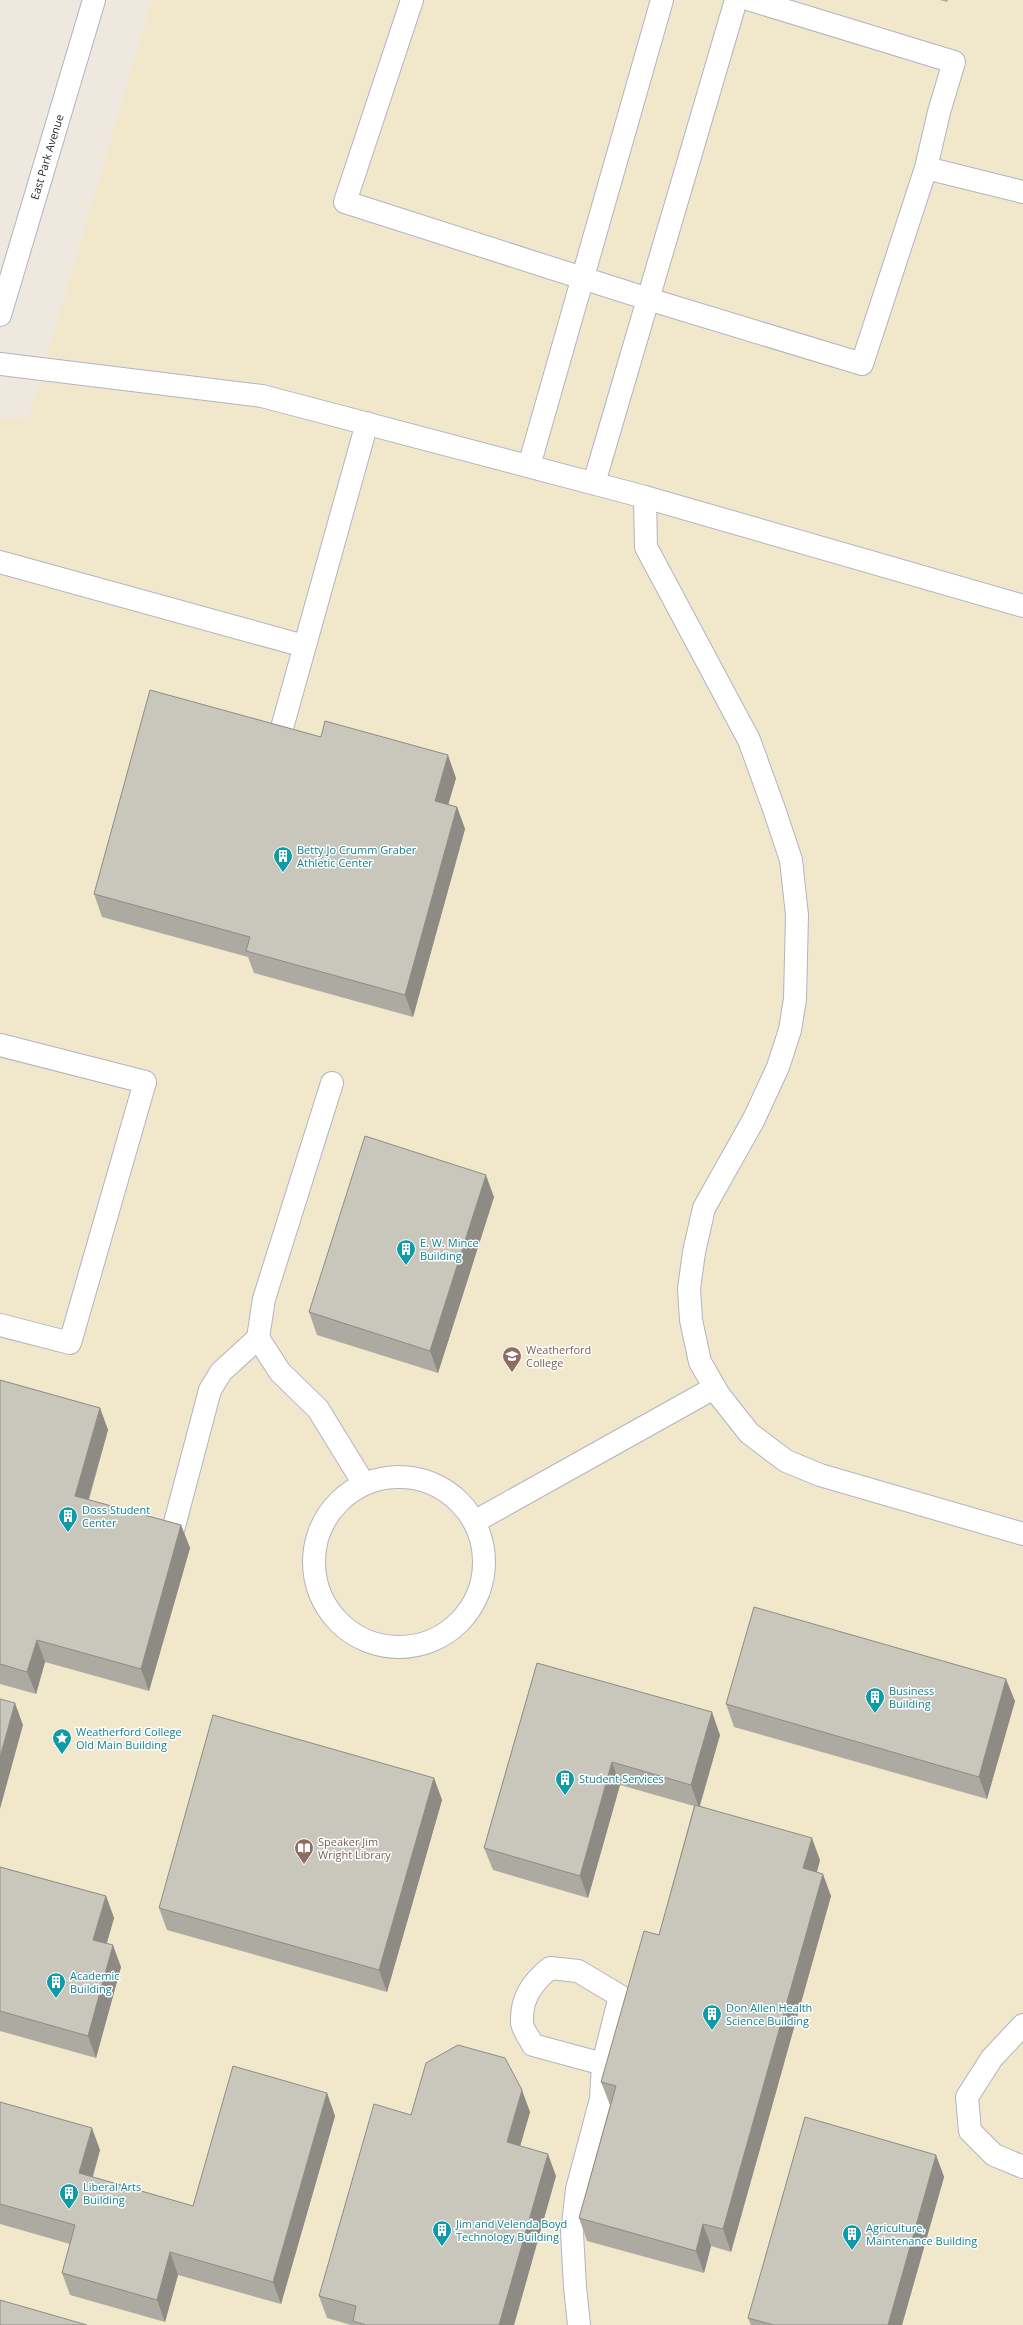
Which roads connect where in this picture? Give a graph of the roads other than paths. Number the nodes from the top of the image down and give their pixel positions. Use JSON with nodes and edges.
{"nodes":[{"id":1,"x":94,"y":0,"type":"edge"},
{"id":2,"x":412,"y":0,"type":"edge"},
{"id":3,"x":662,"y":0,"type":"edge"},
{"id":4,"x":736,"y":0,"type":"edge"},
{"id":5,"x":751,"y":0,"type":"edge"},
{"id":6,"x":926,"y":168,"type":"junction"},
{"id":7,"x":1023,"y":192,"type":"edge"},
{"id":8,"x":583,"y":278,"type":"junction"},
{"id":9,"x":648,"y":299,"type":"junction"},
{"id":10,"x":0,"y":315,"type":"edge"},
{"id":11,"x":0,"y":364,"type":"edge"},
{"id":12,"x":367,"y":423,"type":"junction"},
{"id":13,"x":529,"y":466,"type":"junction"},
{"id":14,"x":594,"y":483,"type":"junction"},
{"id":15,"x":645,"y":496,"type":"junction"},
{"id":16,"x":0,"y":562,"type":"edge"},
{"id":17,"x":1023,"y":606,"type":"edge"},
{"id":18,"x":304,"y":646,"type":"junction"},
{"id":19,"x":280,"y":735,"type":"edge"},
{"id":20,"x":0,"y":1045,"type":"edge"},
{"id":21,"x":332,"y":1083,"type":"dead end"},
{"id":22,"x":0,"y":1325,"type":"edge"},
{"id":23,"x":258,"y":1338,"type":"junction"},
{"id":24,"x":714,"y":1388,"type":"junction"},
{"id":25,"x":364,"y":1484,"type":"junction"},
{"id":26,"x":474,"y":1522,"type":"junction"},
{"id":27,"x":172,"y":1534,"type":"edge"},
{"id":28,"x":1023,"y":1534,"type":"edge"},
{"id":29,"x":1023,"y":2025,"type":"edge"},
{"id":30,"x":603,"y":2064,"type":"junction"},
{"id":31,"x":1023,"y":2167,"type":"edge"},
{"id":32,"x":579,"y":2325,"type":"edge"}],
"edges":[{"from":1,"to":10,"type":"street","name":"East Park Avenue"},
{"from":2,"to":8,"type":"street"},
{"from":3,"to":8,"type":"street"},
{"from":4,"to":9,"type":"street"},
{"from":5,"to":6,"type":"street"},
{"from":6,"to":7,"type":"street"},
{"from":6,"to":9,"type":"street"},
{"from":8,"to":9,"type":"street"},
{"from":8,"to":13,"type":"street"},
{"from":9,"to":14,"type":"street"},
{"from":11,"to":12,"type":"street"},
{"from":12,"to":13,"type":"street"},
{"from":12,"to":18,"type":"street"},
{"from":13,"to":14,"type":"street"},
{"from":14,"to":15,"type":"street"},
{"from":15,"to":17,"type":"street"},
{"from":15,"to":24,"type":"street"},
{"from":16,"to":18,"type":"street"},
{"from":18,"to":19,"type":"street"},
{"from":20,"to":22,"type":"street"},
{"from":21,"to":23,"type":"street"},
{"from":23,"to":25,"type":"street"},
{"from":23,"to":27,"type":"street"},
{"from":24,"to":26,"type":"street"},
{"from":24,"to":28,"type":"street"},
{"from":25,"to":26,"type":"street"},
{"from":25,"to":26,"type":"street"},
{"from":29,"to":31,"type":"street"},
{"from":30,"to":30,"type":"street"},
{"from":30,"to":32,"type":"street"}]}
